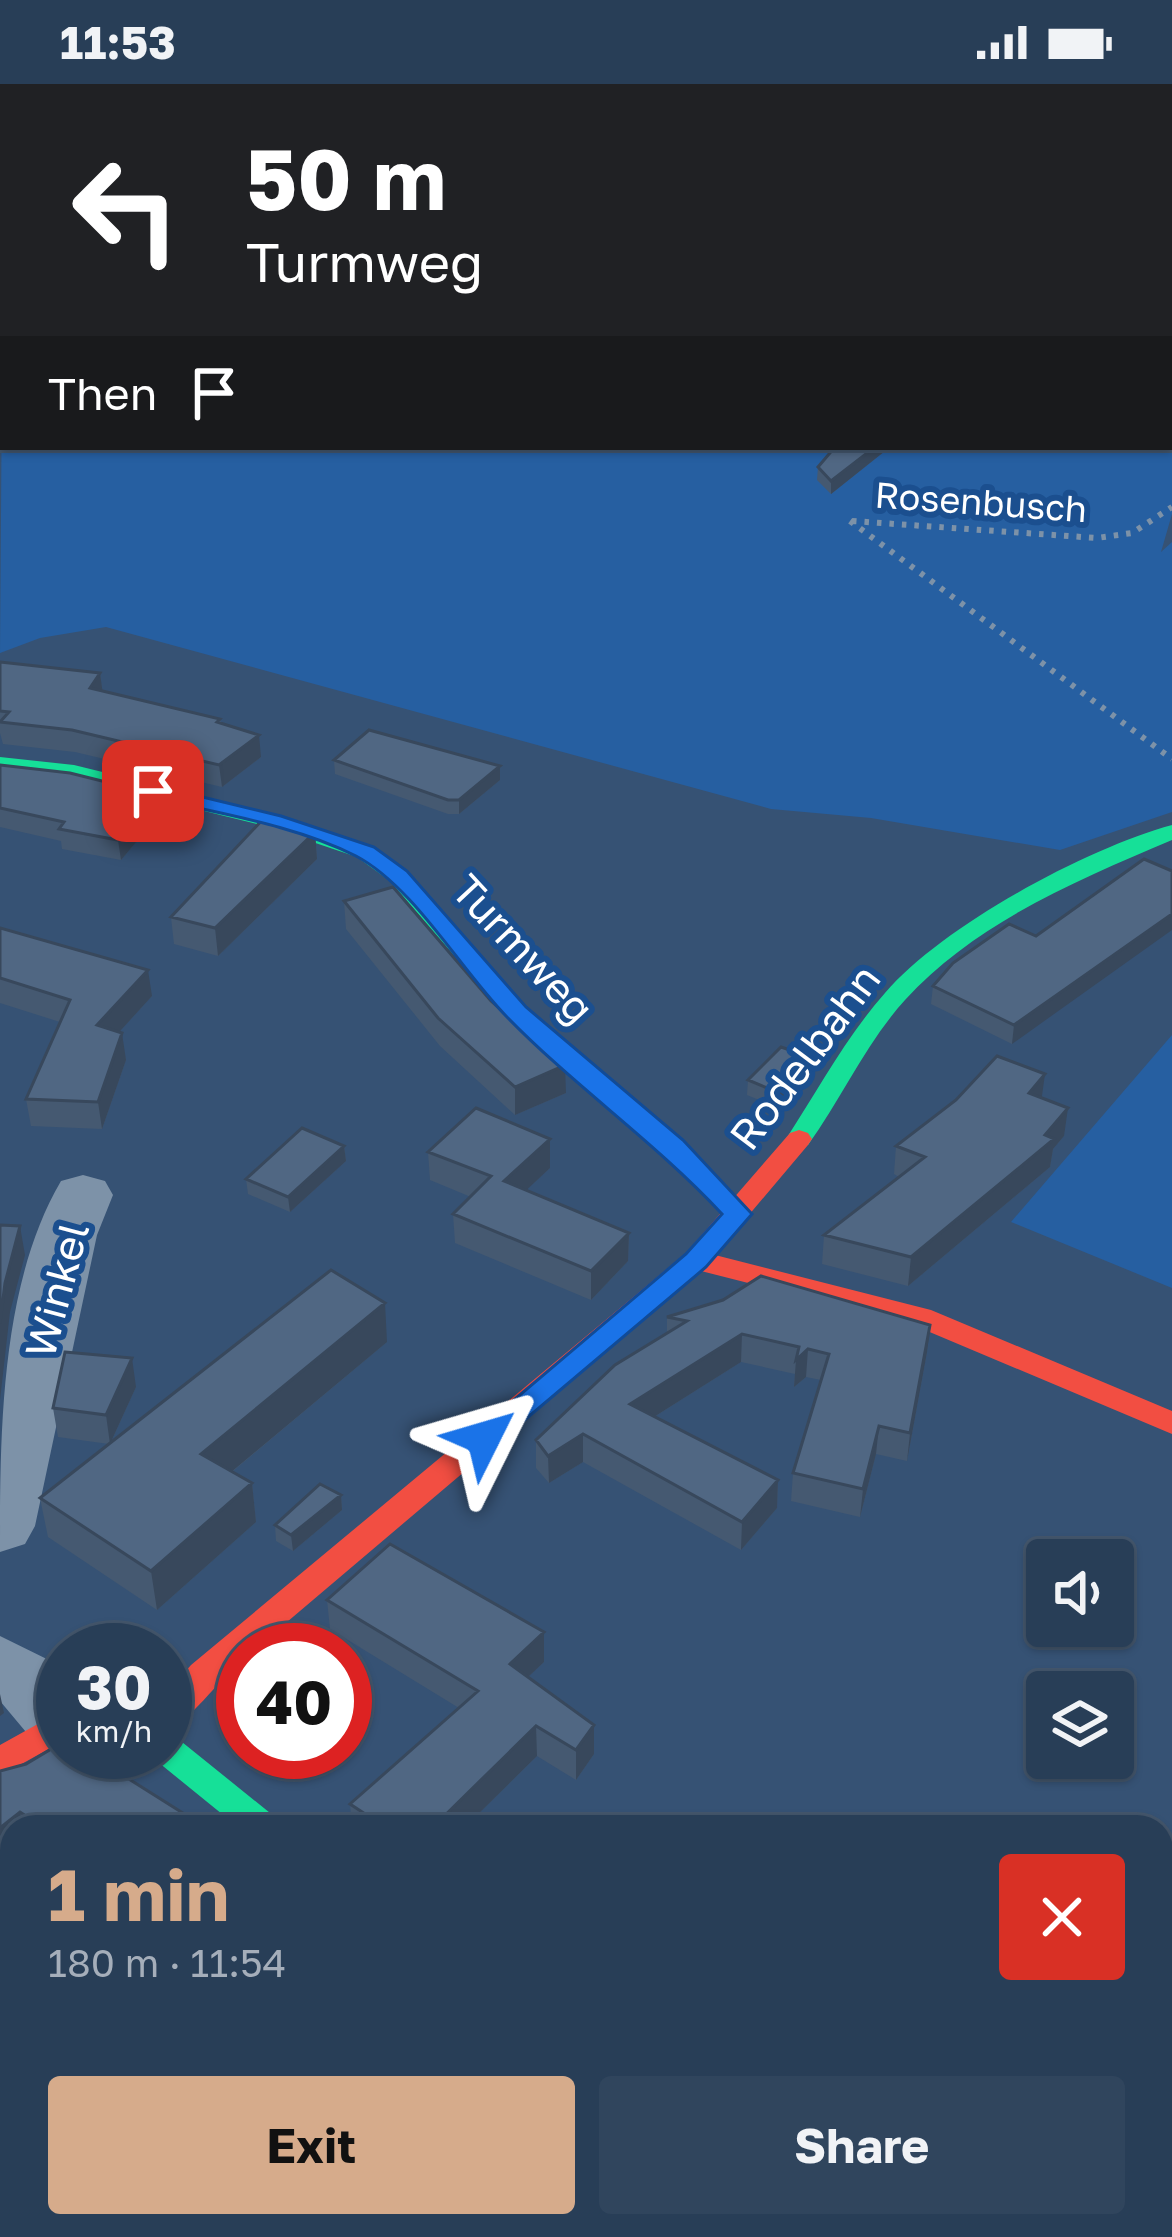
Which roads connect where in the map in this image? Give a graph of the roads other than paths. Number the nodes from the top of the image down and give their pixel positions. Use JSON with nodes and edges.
{"nodes":[{"id":1,"x":0,"y":764,"type":"edge"},
{"id":2,"x":1172,"y":832,"type":"edge"},
{"id":3,"x":83,"y":1195,"type":"dead end"},
{"id":4,"x":738,"y":1214,"type":"junction"},
{"id":5,"x":696,"y":1261,"type":"junction"},
{"id":6,"x":1172,"y":1424,"type":"edge"},
{"id":7,"x":0,"y":1526,"type":"edge"},
{"id":8,"x":0,"y":1664,"type":"edge"},
{"id":9,"x":36,"y":1686,"type":"edge"},
{"id":10,"x":192,"y":1686,"type":"edge"},
{"id":11,"x":36,"y":1740,"type":"edge"},
{"id":12,"x":0,"y":1762,"type":"edge"},
{"id":13,"x":192,"y":1770,"type":"edge"},
{"id":14,"x":248,"y":1815,"type":"edge"}],
"edges":[{"from":1,"to":4,"type":"street","name":"Turmweg"},
{"from":2,"to":4,"type":"street","name":"Rodelbahn"},
{"from":3,"to":7,"type":"street","name":"Winkel"},
{"from":4,"to":5,"type":"street","name":"Rodelbahn"},
{"from":5,"to":6,"type":"street"},
{"from":5,"to":10,"type":"street","name":"Rodelbahn"},
{"from":8,"to":9,"type":"street"},
{"from":11,"to":12,"type":"street"},
{"from":13,"to":14,"type":"street"}]}
